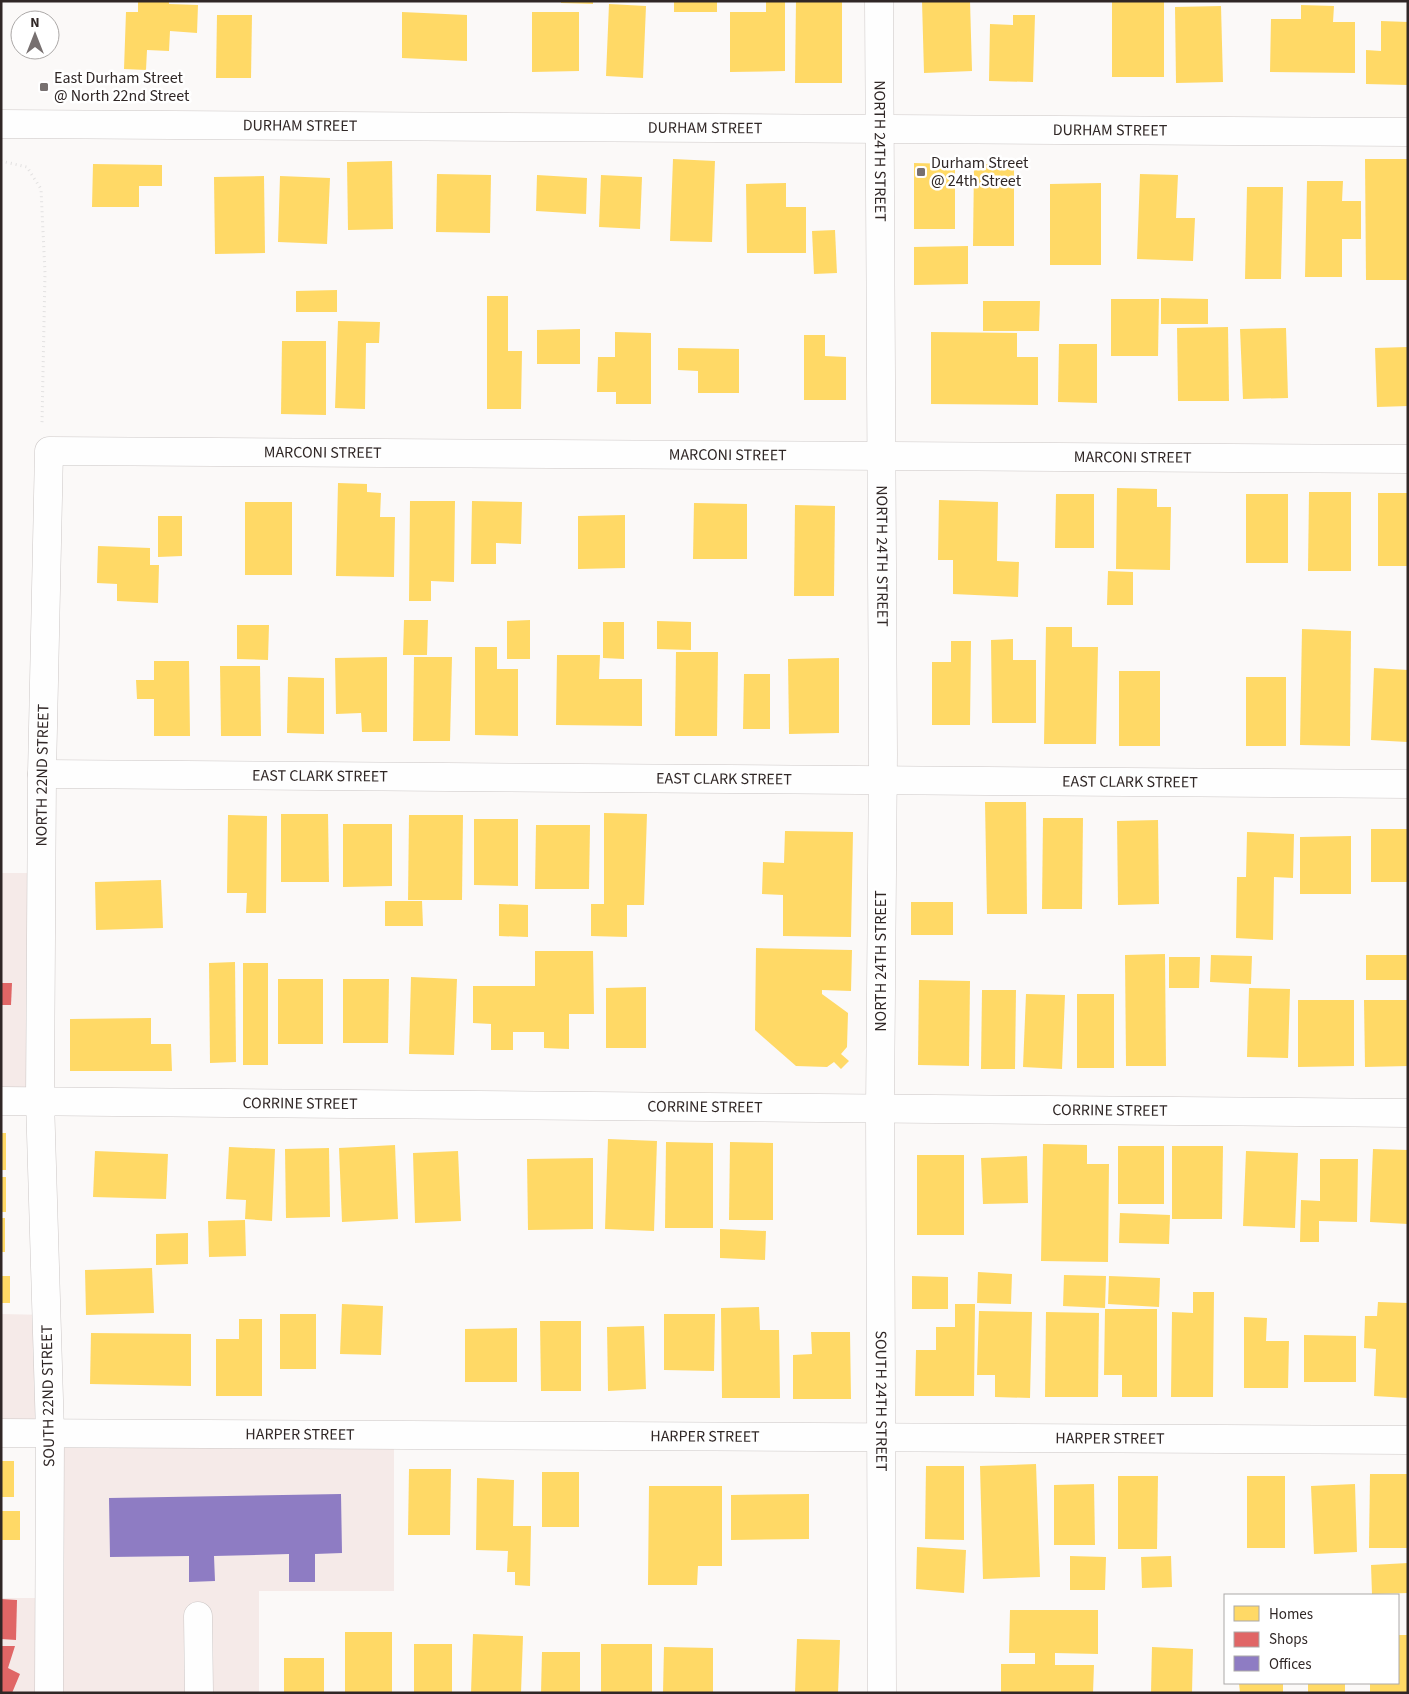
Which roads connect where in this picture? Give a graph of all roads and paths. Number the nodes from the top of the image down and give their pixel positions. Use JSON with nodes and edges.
{"nodes":[{"id":1,"x":879,"y":1,"type":"edge"},
{"id":2,"x":1,"y":124,"type":"edge"},
{"id":3,"x":879,"y":129,"type":"junction"},
{"id":4,"x":1408,"y":132,"type":"edge"},
{"id":5,"x":1,"y":161,"type":"edge"},
{"id":6,"x":49,"y":451,"type":"junction"},
{"id":7,"x":880,"y":457,"type":"junction"},
{"id":8,"x":1408,"y":460,"type":"edge"},
{"id":9,"x":42,"y":774,"type":"junction"},
{"id":10,"x":883,"y":779,"type":"junction"},
{"id":11,"x":1408,"y":784,"type":"edge"},
{"id":12,"x":40,"y":1100,"type":"junction"},
{"id":13,"x":1,"y":1101,"type":"edge"},
{"id":14,"x":880,"y":1110,"type":"junction"},
{"id":15,"x":1408,"y":1113,"type":"edge"},
{"id":16,"x":1,"y":1433,"type":"edge"},
{"id":17,"x":50,"y":1433,"type":"junction"},
{"id":18,"x":880,"y":1438,"type":"junction"},
{"id":19,"x":1408,"y":1440,"type":"edge"},
{"id":20,"x":198,"y":1616,"type":"dead end"},
{"id":21,"x":49,"y":1693,"type":"edge"},
{"id":22,"x":199,"y":1693,"type":"edge"},
{"id":23,"x":882,"y":1693,"type":"edge"}],
"edges":[{"from":1,"to":3,"type":"street","name":"NORTH 24TH STREET"},
{"from":2,"to":3,"type":"street","name":"DURHAM STREET"},
{"from":3,"to":4,"type":"street","name":"DURHAM STREET"},
{"from":3,"to":7,"type":"street","name":"NORTH 24TH STREET"},
{"from":5,"to":6,"type":"path"},
{"from":6,"to":7,"type":"street","name":"MARCONI STREET"},
{"from":6,"to":9,"type":"street","name":"NORTH 22ND STREET"},
{"from":7,"to":8,"type":"street","name":"MARCONI STREET"},
{"from":7,"to":10,"type":"street","name":"NORTH 24TH STREET"},
{"from":9,"to":10,"type":"street","name":"EAST CLARK STREET"},
{"from":9,"to":12,"type":"street","name":"NORTH 22ND STREET"},
{"from":10,"to":11,"type":"street","name":"EAST CLARK STREET"},
{"from":10,"to":14,"type":"street","name":"NORTH 24TH STREET"},
{"from":12,"to":13,"type":"street","name":"CORRINE STREET"},
{"from":12,"to":14,"type":"street","name":"CORRINE STREET"},
{"from":12,"to":17,"type":"street","name":"SOUTH 22ND STREET"},
{"from":14,"to":15,"type":"street","name":"CORRINE STREET"},
{"from":14,"to":18,"type":"street","name":"SOUTH 24TH STREET"},
{"from":16,"to":17,"type":"street","name":"HARPER STREET"},
{"from":17,"to":18,"type":"street","name":"HARPER STREET"},
{"from":17,"to":21,"type":"street","name":"SOUTH 22ND STREET"},
{"from":18,"to":19,"type":"street","name":"HARPER STREET"},
{"from":18,"to":23,"type":"street","name":"SOUTH 24TH STREET"},
{"from":20,"to":22,"type":"street"}]}
